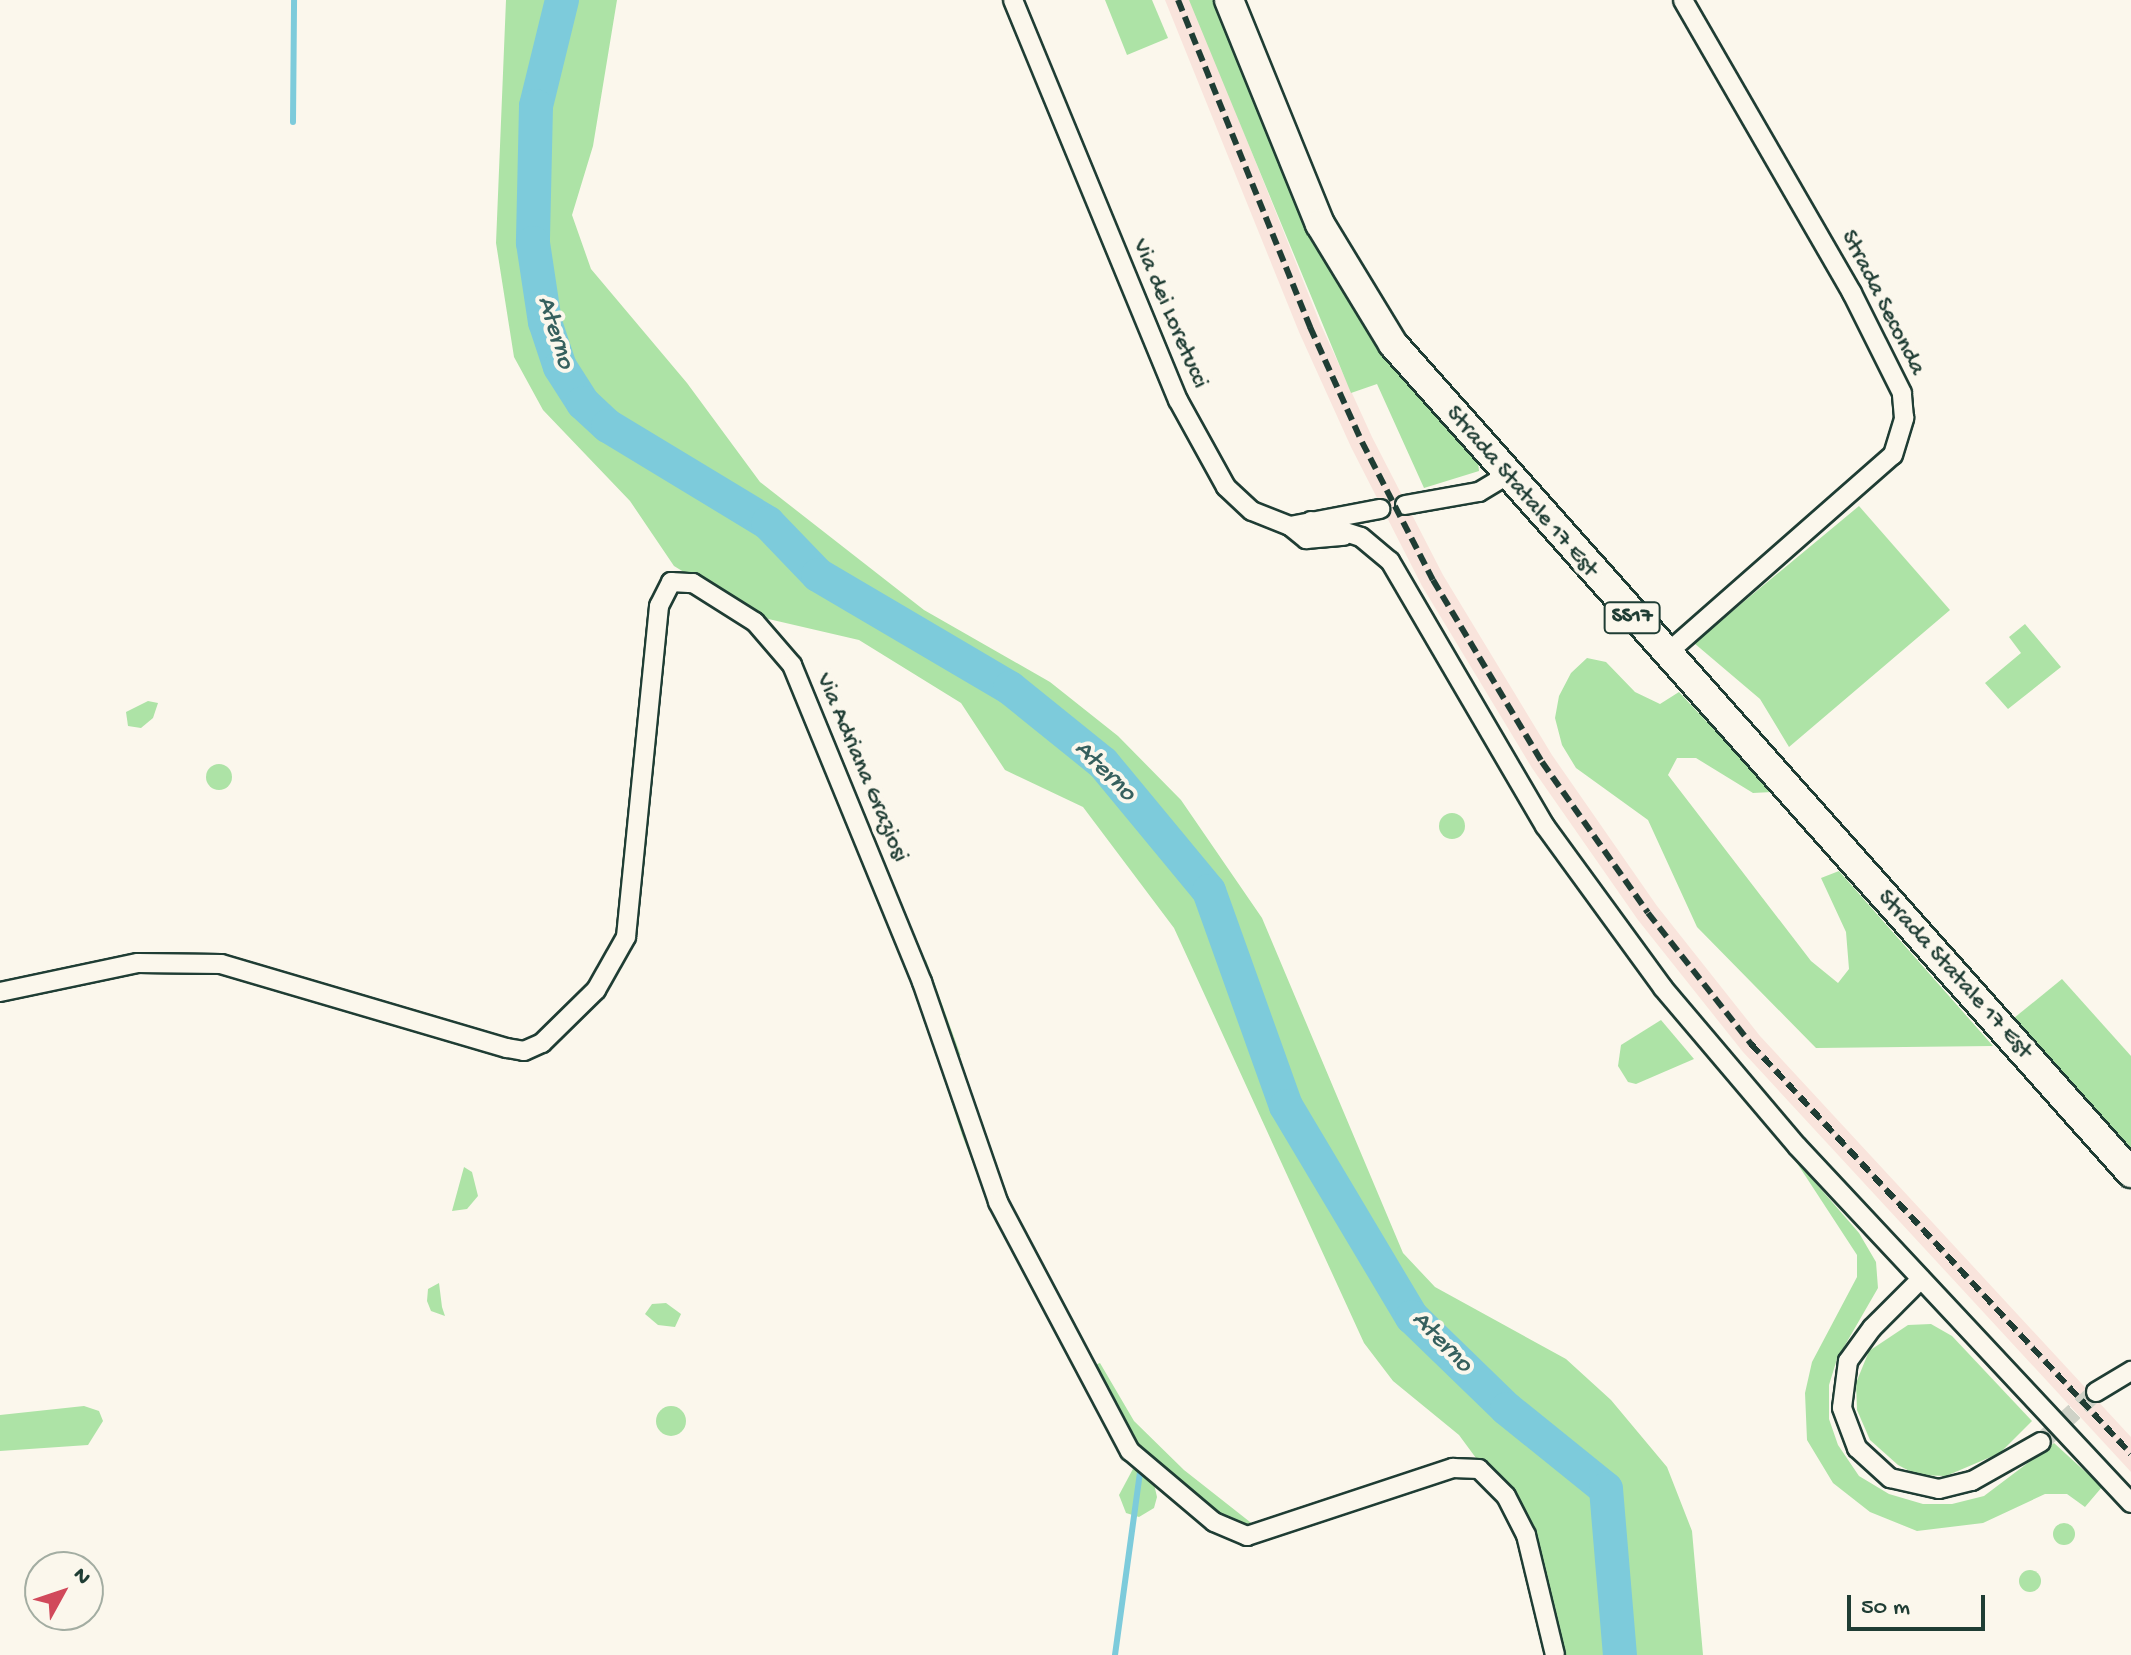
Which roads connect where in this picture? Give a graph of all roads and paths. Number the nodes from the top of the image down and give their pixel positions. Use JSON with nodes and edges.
{"nodes":[{"id":1,"x":1013,"y":0,"type":"edge"},
{"id":2,"x":1229,"y":0,"type":"edge"},
{"id":3,"x":1683,"y":0,"type":"edge"},
{"id":4,"x":1506,"y":476,"type":"junction"},
{"id":5,"x":1405,"y":505,"type":"dead end"},
{"id":6,"x":1380,"y":509,"type":"dead end"},
{"id":7,"x":1311,"y":521,"type":"junction"},
{"id":8,"x":1290,"y":526,"type":"junction"},
{"id":9,"x":1366,"y":540,"type":"junction"},
{"id":10,"x":1665,"y":655,"type":"junction"},
{"id":11,"x":0,"y":992,"type":"edge"},
{"id":12,"x":2131,"y":1173,"type":"edge"},
{"id":13,"x":1921,"y":1279,"type":"junction"},
{"id":14,"x":2131,"y":1371,"type":"edge"},
{"id":15,"x":2096,"y":1392,"type":"tunnel mouth"},
{"id":16,"x":2041,"y":1442,"type":"tunnel mouth"},
{"id":17,"x":2131,"y":1503,"type":"edge"},
{"id":18,"x":1555,"y":1655,"type":"edge"}],
"edges":[{"from":1,"to":8,"type":"street","name":"Via dei Loretucci"},
{"from":2,"to":4,"type":"main road","name":"Strada Statale 17 Est","number":"SS17"},
{"from":3,"to":10,"type":"street","name":"Strada Seconda"},
{"from":4,"to":5,"type":"street"},
{"from":4,"to":10,"type":"main road","name":"Strada Statale 17 Est","number":"SS17"},
{"from":6,"to":7,"type":"street"},
{"from":7,"to":8,"type":"street"},
{"from":7,"to":9,"type":"street"},
{"from":8,"to":9,"type":"street","name":"Via dei Loretucci"},
{"from":9,"to":13,"type":"street"},
{"from":10,"to":12,"type":"main road","name":"Strada Statale 17 Est","number":"SS17"},
{"from":11,"to":18,"type":"street","name":"Via Adriana Graziosi"},
{"from":13,"to":16,"type":"street"},
{"from":13,"to":17,"type":"street"},
{"from":14,"to":15,"type":"street"}]}
